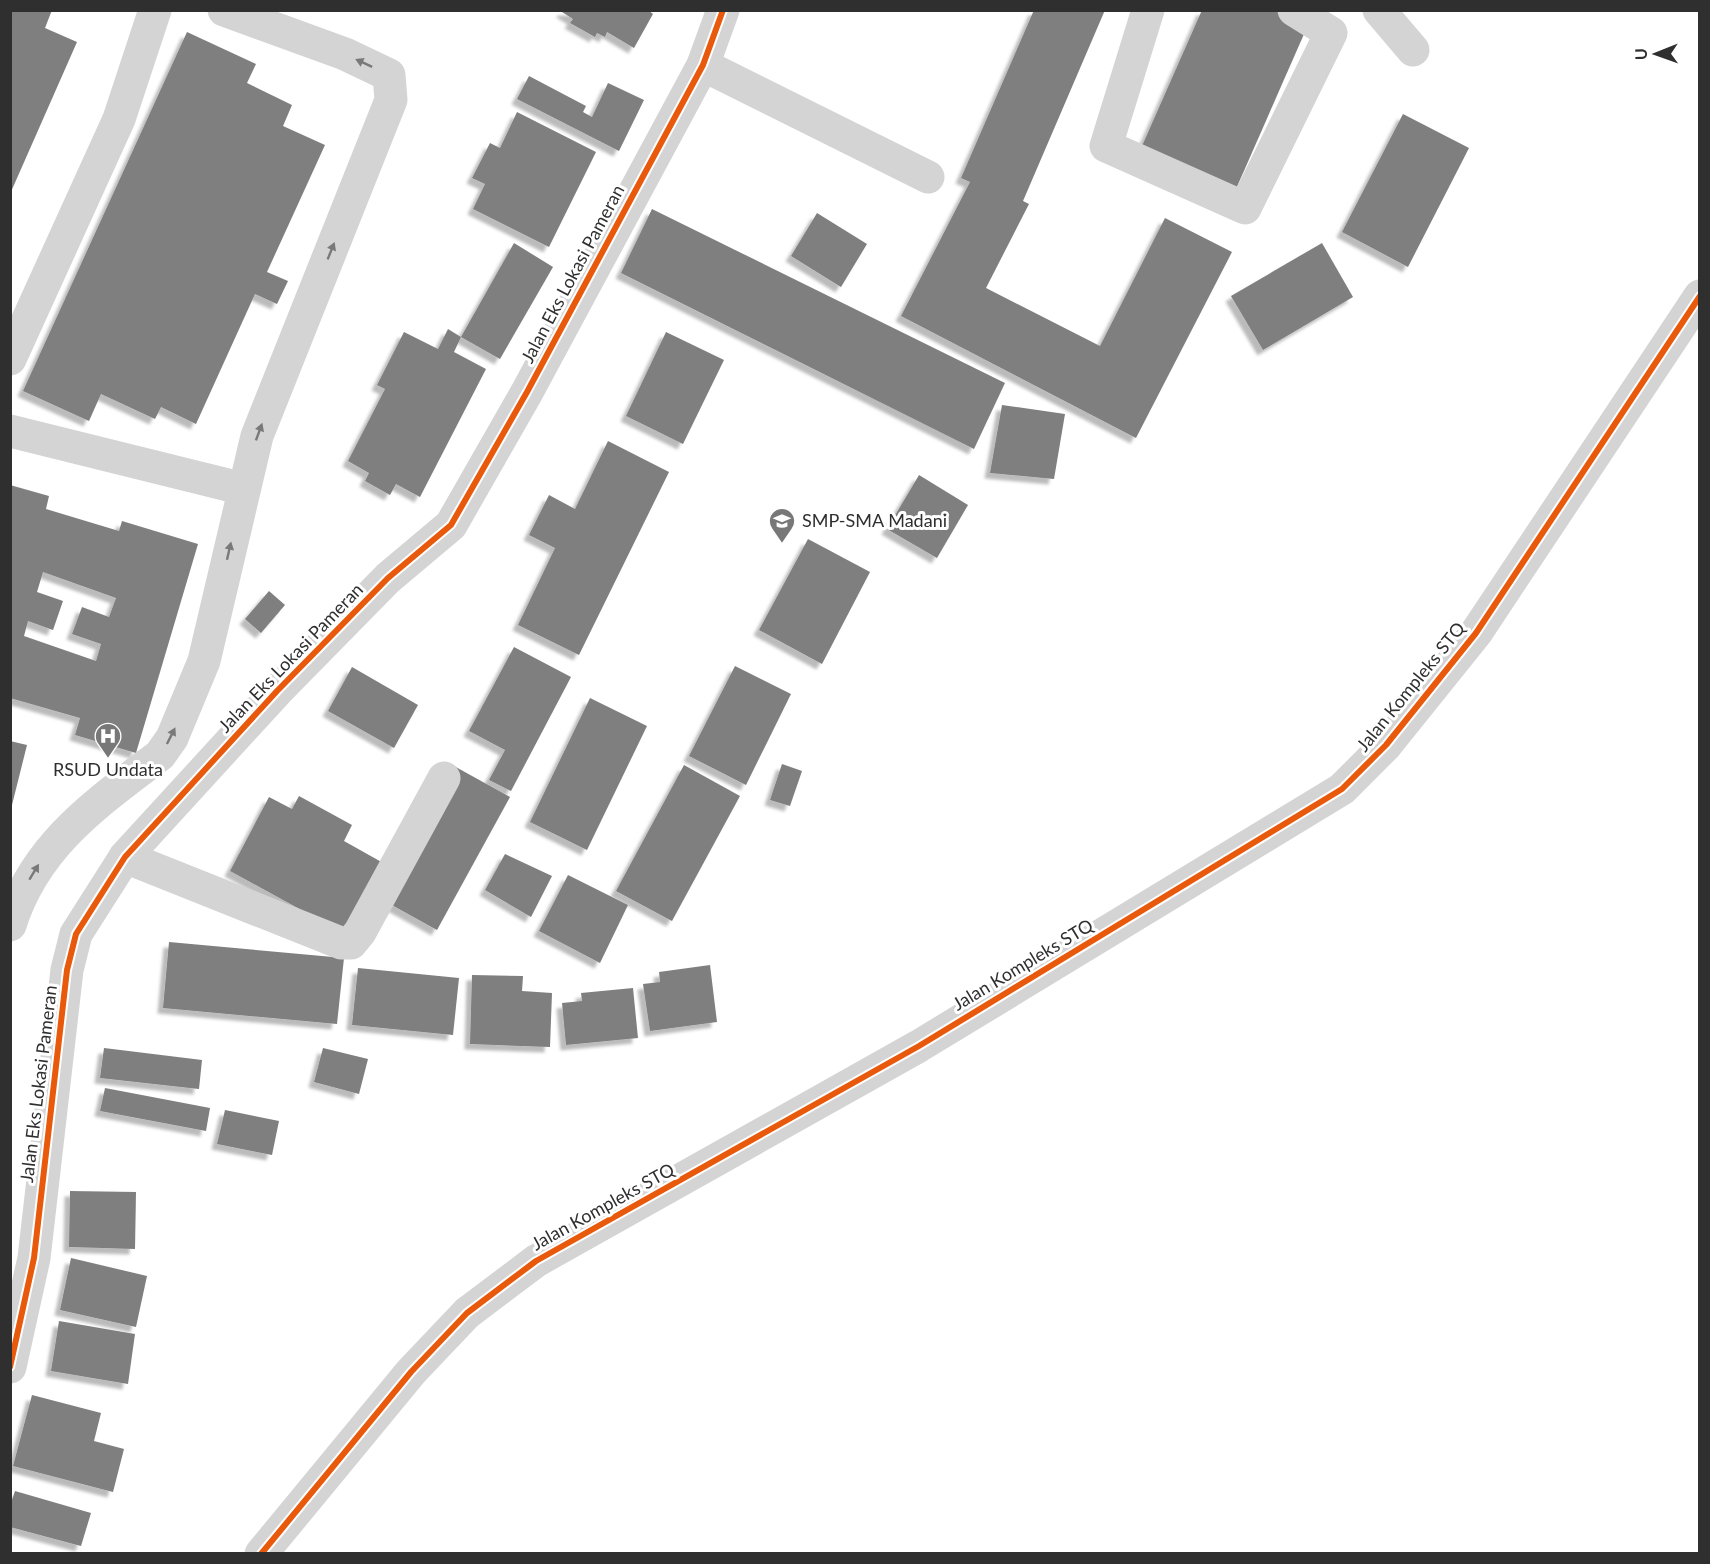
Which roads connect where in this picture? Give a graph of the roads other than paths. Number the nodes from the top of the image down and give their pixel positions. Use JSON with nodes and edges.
{"nodes":[{"id":1,"x":155,"y":10,"type":"edge"},
{"id":2,"x":224,"y":10,"type":"edge"},
{"id":3,"x":723,"y":10,"type":"edge"},
{"id":4,"x":1148,"y":10,"type":"edge"},
{"id":5,"x":1294,"y":10,"type":"edge"},
{"id":6,"x":1379,"y":10,"type":"edge"},
{"id":7,"x":1413,"y":50,"type":"dead end"},
{"id":8,"x":702,"y":65,"type":"junction"},
{"id":9,"x":928,"y":177,"type":"dead end"},
{"id":10,"x":1700,"y":296,"type":"edge"},
{"id":11,"x":10,"y":359,"type":"edge"},
{"id":12,"x":10,"y":430,"type":"edge"},
{"id":13,"x":244,"y":489,"type":"junction"},
{"id":14,"x":444,"y":778,"type":"dead end"},
{"id":15,"x":125,"y":857,"type":"junction"},
{"id":16,"x":10,"y":925,"type":"edge"},
{"id":17,"x":10,"y":1368,"type":"edge"},
{"id":18,"x":261,"y":1554,"type":"edge"}],
"edges":[{"from":1,"to":11,"type":"street"},
{"from":13,"to":2,"type":"street","one_way":true},
{"from":3,"to":8,"type":"street","name":"Jalan Eks Lokasi Pameran"},
{"from":4,"to":5,"type":"street"},
{"from":6,"to":7,"type":"street"},
{"from":8,"to":9,"type":"street"},
{"from":8,"to":15,"type":"street","name":"Jalan Eks Lokasi Pameran"},
{"from":10,"to":18,"type":"street","name":"Jalan Kompleks STQ"},
{"from":12,"to":13,"type":"street"},
{"from":16,"to":13,"type":"street","one_way":true},
{"from":14,"to":15,"type":"street"},
{"from":15,"to":17,"type":"street","name":"Jalan Eks Lokasi Pameran"}]}
